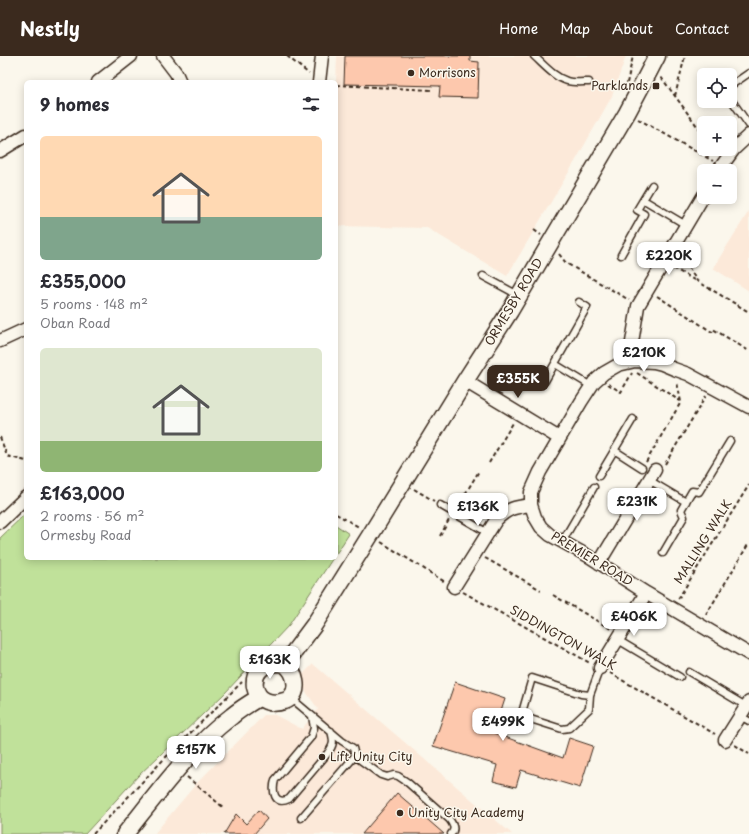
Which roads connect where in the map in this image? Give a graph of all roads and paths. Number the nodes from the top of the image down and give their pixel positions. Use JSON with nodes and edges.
{"nodes":[{"id":1,"x":131,"y":56,"type":"edge"},
{"id":2,"x":163,"y":56,"type":"edge"},
{"id":3,"x":286,"y":56,"type":"edge"},
{"id":4,"x":322,"y":56,"type":"edge"},
{"id":5,"x":534,"y":56,"type":"edge"},
{"id":6,"x":685,"y":56,"type":"edge"},
{"id":7,"x":654,"y":60,"type":"edge"},
{"id":8,"x":749,"y":72,"type":"edge"},
{"id":9,"x":315,"y":79,"type":"edge"},
{"id":10,"x":101,"y":80,"type":"edge"},
{"id":11,"x":179,"y":80,"type":"edge"},
{"id":12,"x":589,"y":82,"type":"dead end"},
{"id":13,"x":737,"y":82,"type":"edge"},
{"id":14,"x":338,"y":85,"type":"edge"},
{"id":15,"x":431,"y":90,"type":"dead end"},
{"id":16,"x":675,"y":96,"type":"junction"},
{"id":17,"x":737,"y":108,"type":"edge"},
{"id":18,"x":627,"y":113,"type":"junction"},
{"id":19,"x":749,"y":125,"type":"edge"},
{"id":20,"x":697,"y":126,"type":"edge"},
{"id":21,"x":749,"y":135,"type":"edge"},
{"id":22,"x":24,"y":136,"type":"edge"},
{"id":23,"x":0,"y":151,"type":"edge"},
{"id":24,"x":708,"y":158,"type":"joint"},
{"id":25,"x":715,"y":164,"type":"edge"},
{"id":26,"x":724,"y":164,"type":"edge"},
{"id":27,"x":652,"y":185,"type":"dead end"},
{"id":28,"x":644,"y":200,"type":"junction"},
{"id":29,"x":699,"y":204,"type":"edge"},
{"id":30,"x":686,"y":225,"type":"junction"},
{"id":31,"x":534,"y":230,"type":"dead end"},
{"id":32,"x":550,"y":242,"type":"junction"},
{"id":33,"x":674,"y":244,"type":"junction"},
{"id":34,"x":621,"y":255,"type":"dead end"},
{"id":35,"x":664,"y":262,"type":"junction"},
{"id":36,"x":483,"y":276,"type":"dead end"},
{"id":37,"x":697,"y":281,"type":"junction"},
{"id":38,"x":647,"y":290,"type":"junction"},
{"id":39,"x":519,"y":296,"type":"junction"},
{"id":40,"x":579,"y":302,"type":"dead end"},
{"id":41,"x":638,"y":306,"type":"junction"},
{"id":42,"x":749,"y":312,"type":"edge"},
{"id":43,"x":24,"y":330,"type":"edge"},
{"id":44,"x":0,"y":341,"type":"edge"},
{"id":45,"x":749,"y":351,"type":"edge"},
{"id":46,"x":635,"y":361,"type":"junction"},
{"id":47,"x":555,"y":364,"type":"junction"},
{"id":48,"x":536,"y":376,"type":"dead end"},
{"id":49,"x":465,"y":381,"type":"junction"},
{"id":50,"x":594,"y":382,"type":"junction"},
{"id":51,"x":712,"y":386,"type":"junction"},
{"id":52,"x":681,"y":402,"type":"dead end"},
{"id":53,"x":749,"y":407,"type":"edge"},
{"id":54,"x":519,"y":413,"type":"junction"},
{"id":55,"x":633,"y":419,"type":"dead end"},
{"id":56,"x":0,"y":437,"type":"edge"},
{"id":57,"x":559,"y":438,"type":"junction"},
{"id":58,"x":730,"y":441,"type":"dead end"},
{"id":59,"x":614,"y":450,"type":"junction"},
{"id":60,"x":24,"y":460,"type":"edge"},
{"id":61,"x":489,"y":463,"type":"dead end"},
{"id":62,"x":642,"y":468,"type":"dead end"},
{"id":63,"x":479,"y":471,"type":"dead end"},
{"id":64,"x":652,"y":475,"type":"junction"},
{"id":65,"x":599,"y":476,"type":"dead end"},
{"id":66,"x":402,"y":482,"type":"junction"},
{"id":67,"x":749,"y":484,"type":"edge"},
{"id":68,"x":594,"y":487,"type":"dead end"},
{"id":69,"x":24,"y":499,"type":"edge"},
{"id":70,"x":686,"y":502,"type":"junction"},
{"id":71,"x":440,"y":504,"type":"joint"},
{"id":72,"x":531,"y":505,"type":"junction"},
{"id":73,"x":454,"y":513,"type":"junction"},
{"id":74,"x":338,"y":515,"type":"edge"},
{"id":75,"x":0,"y":522,"type":"edge"},
{"id":76,"x":488,"y":533,"type":"junction"},
{"id":77,"x":371,"y":534,"type":"junction"},
{"id":78,"x":440,"y":536,"type":"dead end"},
{"id":79,"x":562,"y":542,"type":"junction"},
{"id":80,"x":749,"y":543,"type":"edge"},
{"id":81,"x":476,"y":553,"type":"junction"},
{"id":82,"x":663,"y":553,"type":"dead end"},
{"id":83,"x":599,"y":563,"type":"junction"},
{"id":84,"x":454,"y":588,"type":"junction"},
{"id":85,"x":541,"y":590,"type":"dead end"},
{"id":86,"x":646,"y":593,"type":"junction"},
{"id":87,"x":554,"y":595,"type":"dead end"},
{"id":88,"x":672,"y":608,"type":"junction"},
{"id":89,"x":701,"y":625,"type":"junction"},
{"id":90,"x":619,"y":637,"type":"junction"},
{"id":91,"x":749,"y":654,"type":"edge"},
{"id":92,"x":285,"y":664,"type":"junction"},
{"id":93,"x":600,"y":668,"type":"junction"},
{"id":94,"x":689,"y":672,"type":"dead end"},
{"id":95,"x":680,"y":677,"type":"dead end"},
{"id":96,"x":590,"y":696,"type":"junction"},
{"id":97,"x":260,"y":697,"type":"junction"},
{"id":98,"x":291,"y":698,"type":"junction"},
{"id":99,"x":746,"y":711,"type":"edge"},
{"id":100,"x":312,"y":716,"type":"junction"},
{"id":101,"x":331,"y":731,"type":"junction"},
{"id":102,"x":725,"y":740,"type":"junction"},
{"id":103,"x":749,"y":754,"type":"edge"},
{"id":104,"x":355,"y":756,"type":"junction"},
{"id":105,"x":164,"y":759,"type":"dead end"},
{"id":106,"x":177,"y":770,"type":"junction"},
{"id":107,"x":224,"y":808,"type":"dead end"},
{"id":108,"x":301,"y":818,"type":"dead end"},
{"id":109,"x":124,"y":834,"type":"edge"},
{"id":110,"x":451,"y":834,"type":"edge"}],
"edges":[{"from":1,"to":10,"type":"street"},
{"from":2,"to":11,"type":"street"},
{"from":3,"to":9,"type":"path"},
{"from":4,"to":9,"type":"street"},
{"from":5,"to":12,"type":"lane"},
{"from":6,"to":16,"type":"path"},
{"from":7,"to":16,"type":"path"},
{"from":7,"to":18,"type":"street","name":"ORMESBY ROAD"},
{"from":8,"to":13,"type":"lane"},
{"from":14,"to":15,"type":"path"},
{"from":16,"to":20,"type":"path"},
{"from":17,"to":19,"type":"lane"},
{"from":18,"to":24,"type":"path"},
{"from":18,"to":32,"type":"street","name":"ORMESBY ROAD"},
{"from":21,"to":26,"type":"street"},
{"from":22,"to":23,"type":"street"},
{"from":24,"to":25,"type":"path"},
{"from":27,"to":28,"type":"lane"},
{"from":28,"to":30,"type":"lane"},
{"from":28,"to":34,"type":"lane"},
{"from":29,"to":30,"type":"street"},
{"from":30,"to":33,"type":"street"},
{"from":31,"to":32,"type":"path"},
{"from":32,"to":39,"type":"street","name":"ORMESBY ROAD"},
{"from":32,"to":41,"type":"path"},
{"from":33,"to":35,"type":"street"},
{"from":33,"to":37,"type":"path"},
{"from":35,"to":37,"type":"path"},
{"from":35,"to":38,"type":"street"},
{"from":36,"to":39,"type":"lane"},
{"from":37,"to":42,"type":"path"},
{"from":38,"to":41,"type":"street"},
{"from":38,"to":45,"type":"path"},
{"from":39,"to":49,"type":"street","name":"ORMESBY ROAD"},
{"from":40,"to":47,"type":"lane"},
{"from":41,"to":46,"type":"street"},
{"from":43,"to":44,"type":"street"},
{"from":46,"to":50,"type":"street"},
{"from":46,"to":51,"type":"street"},
{"from":47,"to":48,"type":"lane"},
{"from":47,"to":50,"type":"lane"},
{"from":49,"to":54,"type":"street"},
{"from":49,"to":66,"type":"street","name":"ORMESBY ROAD"},
{"from":50,"to":52,"type":"path"},
{"from":50,"to":57,"type":"street"},
{"from":51,"to":53,"type":"street"},
{"from":51,"to":64,"type":"path"},
{"from":54,"to":57,"type":"street"},
{"from":54,"to":61,"type":"path"},
{"from":55,"to":59,"type":"lane"},
{"from":56,"to":60,"type":"path"},
{"from":57,"to":72,"type":"street"},
{"from":58,"to":70,"type":"lane"},
{"from":59,"to":62,"type":"lane"},
{"from":59,"to":65,"type":"lane"},
{"from":63,"to":73,"type":"path"},
{"from":64,"to":70,"type":"lane"},
{"from":64,"to":83,"type":"street"},
{"from":66,"to":71,"type":"path"},
{"from":66,"to":77,"type":"street","name":"ORMESBY ROAD"},
{"from":67,"to":88,"type":"path","name":"MALLING WALK"},
{"from":68,"to":79,"type":"lane"},
{"from":69,"to":75,"type":"street"},
{"from":70,"to":82,"type":"lane"},
{"from":71,"to":73,"type":"lane"},
{"from":72,"to":76,"type":"street"},
{"from":72,"to":79,"type":"street","name":"PREMIER ROAD"},
{"from":73,"to":76,"type":"lane"},
{"from":73,"to":78,"type":"path"},
{"from":74,"to":77,"type":"path","name":"SIDDINGTON WALK"},
{"from":76,"to":81,"type":"street"},
{"from":77,"to":84,"type":"path","name":"SIDDINGTON WALK"},
{"from":77,"to":92,"type":"street","name":"ORMESBY ROAD"},
{"from":79,"to":83,"type":"street","name":"PREMIER ROAD"},
{"from":80,"to":89,"type":"path"},
{"from":81,"to":84,"type":"street"},
{"from":81,"to":85,"type":"path"},
{"from":83,"to":86,"type":"street","name":"PREMIER ROAD"},
{"from":84,"to":93,"type":"path","name":"SIDDINGTON WALK"},
{"from":86,"to":88,"type":"street","name":"PREMIER ROAD"},
{"from":86,"to":90,"type":"street"},
{"from":87,"to":90,"type":"path"},
{"from":88,"to":89,"type":"street","name":"PREMIER ROAD"},
{"from":89,"to":91,"type":"street","name":"PREMIER ROAD"},
{"from":90,"to":93,"type":"street"},
{"from":90,"to":95,"type":"lane"},
{"from":92,"to":97,"type":"street"},
{"from":92,"to":98,"type":"street"},
{"from":93,"to":96,"type":"lane"},
{"from":93,"to":102,"type":"path","name":"SIDDINGTON WALK"},
{"from":94,"to":99,"type":"lane"},
{"from":96,"to":96,"type":"lane"},
{"from":97,"to":98,"type":"street"},
{"from":97,"to":106,"type":"street"},
{"from":98,"to":100,"type":"lane"},
{"from":99,"to":102,"type":"street"},
{"from":100,"to":101,"type":"lane"},
{"from":100,"to":101,"type":"lane"},
{"from":101,"to":104,"type":"lane"},
{"from":102,"to":103,"type":"path","name":"SIDDINGTON WALK"},
{"from":104,"to":108,"type":"lane"},
{"from":104,"to":110,"type":"lane"},
{"from":105,"to":106,"type":"path"},
{"from":106,"to":107,"type":"path"},
{"from":106,"to":109,"type":"street"}]}
